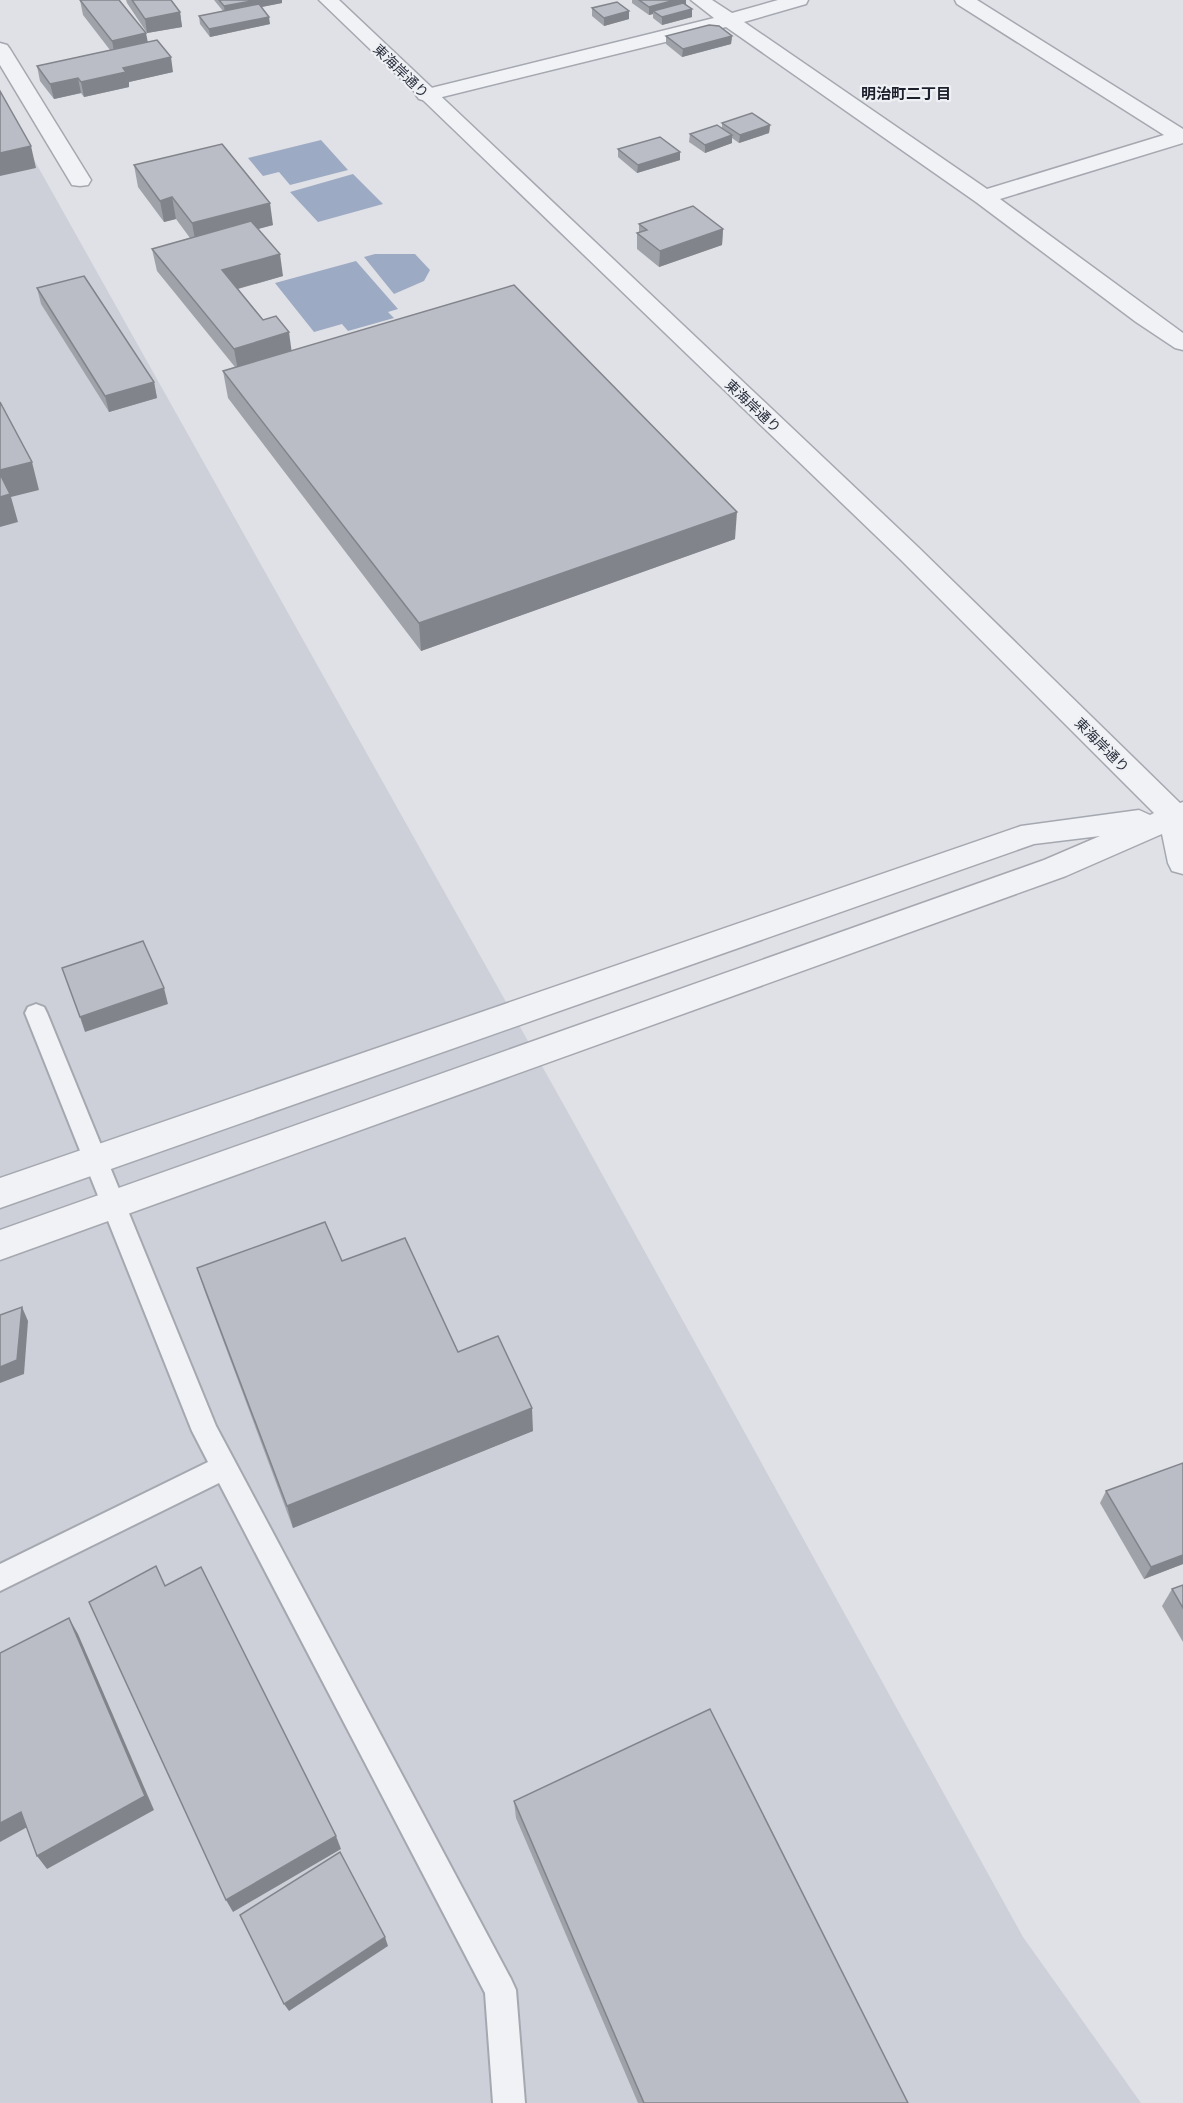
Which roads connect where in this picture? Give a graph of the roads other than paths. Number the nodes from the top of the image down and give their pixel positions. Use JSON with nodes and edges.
{"nodes":[{"id":1,"x":328,"y":0,"type":"edge"},
{"id":2,"x":700,"y":0,"type":"edge"},
{"id":3,"x":799,"y":0,"type":"edge"},
{"id":4,"x":964,"y":0,"type":"edge"},
{"id":5,"x":730,"y":20,"type":"junction"},
{"id":6,"x":0,"y":49,"type":"edge"},
{"id":7,"x":426,"y":95,"type":"junction"},
{"id":8,"x":1182,"y":136,"type":"edge"},
{"id":9,"x":80,"y":180,"type":"dead end"},
{"id":10,"x":984,"y":197,"type":"junction"},
{"id":11,"x":1183,"y":343,"type":"edge"},
{"id":12,"x":1180,"y":818,"type":"edge"},
{"id":13,"x":1183,"y":863,"type":"edge"},
{"id":14,"x":36,"y":1013,"type":"dead end"},
{"id":15,"x":96,"y":1160,"type":"junction"},
{"id":16,"x":0,"y":1194,"type":"edge"},
{"id":17,"x":114,"y":1204,"type":"junction"},
{"id":18,"x":0,"y":1245,"type":"edge"},
{"id":19,"x":224,"y":1467,"type":"junction"},
{"id":20,"x":0,"y":1578,"type":"edge"},
{"id":21,"x":509,"y":2103,"type":"edge"}],
"edges":[{"from":1,"to":7,"type":"street","name":"東海岸通り"},
{"from":2,"to":5,"type":"street"},
{"from":3,"to":5,"type":"street"},
{"from":4,"to":8,"type":"street"},
{"from":5,"to":7,"type":"street"},
{"from":5,"to":10,"type":"street"},
{"from":6,"to":9,"type":"street"},
{"from":7,"to":12,"type":"street","name":"東海岸通り"},
{"from":8,"to":10,"type":"street"},
{"from":10,"to":11,"type":"street"},
{"from":12,"to":13,"type":"street"},
{"from":12,"to":15,"type":"street"},
{"from":12,"to":17,"type":"street"},
{"from":14,"to":15,"type":"lane"},
{"from":15,"to":16,"type":"street"},
{"from":15,"to":17,"type":"lane"},
{"from":17,"to":18,"type":"street"},
{"from":17,"to":19,"type":"lane"},
{"from":19,"to":20,"type":"lane"},
{"from":19,"to":21,"type":"lane"}]}
